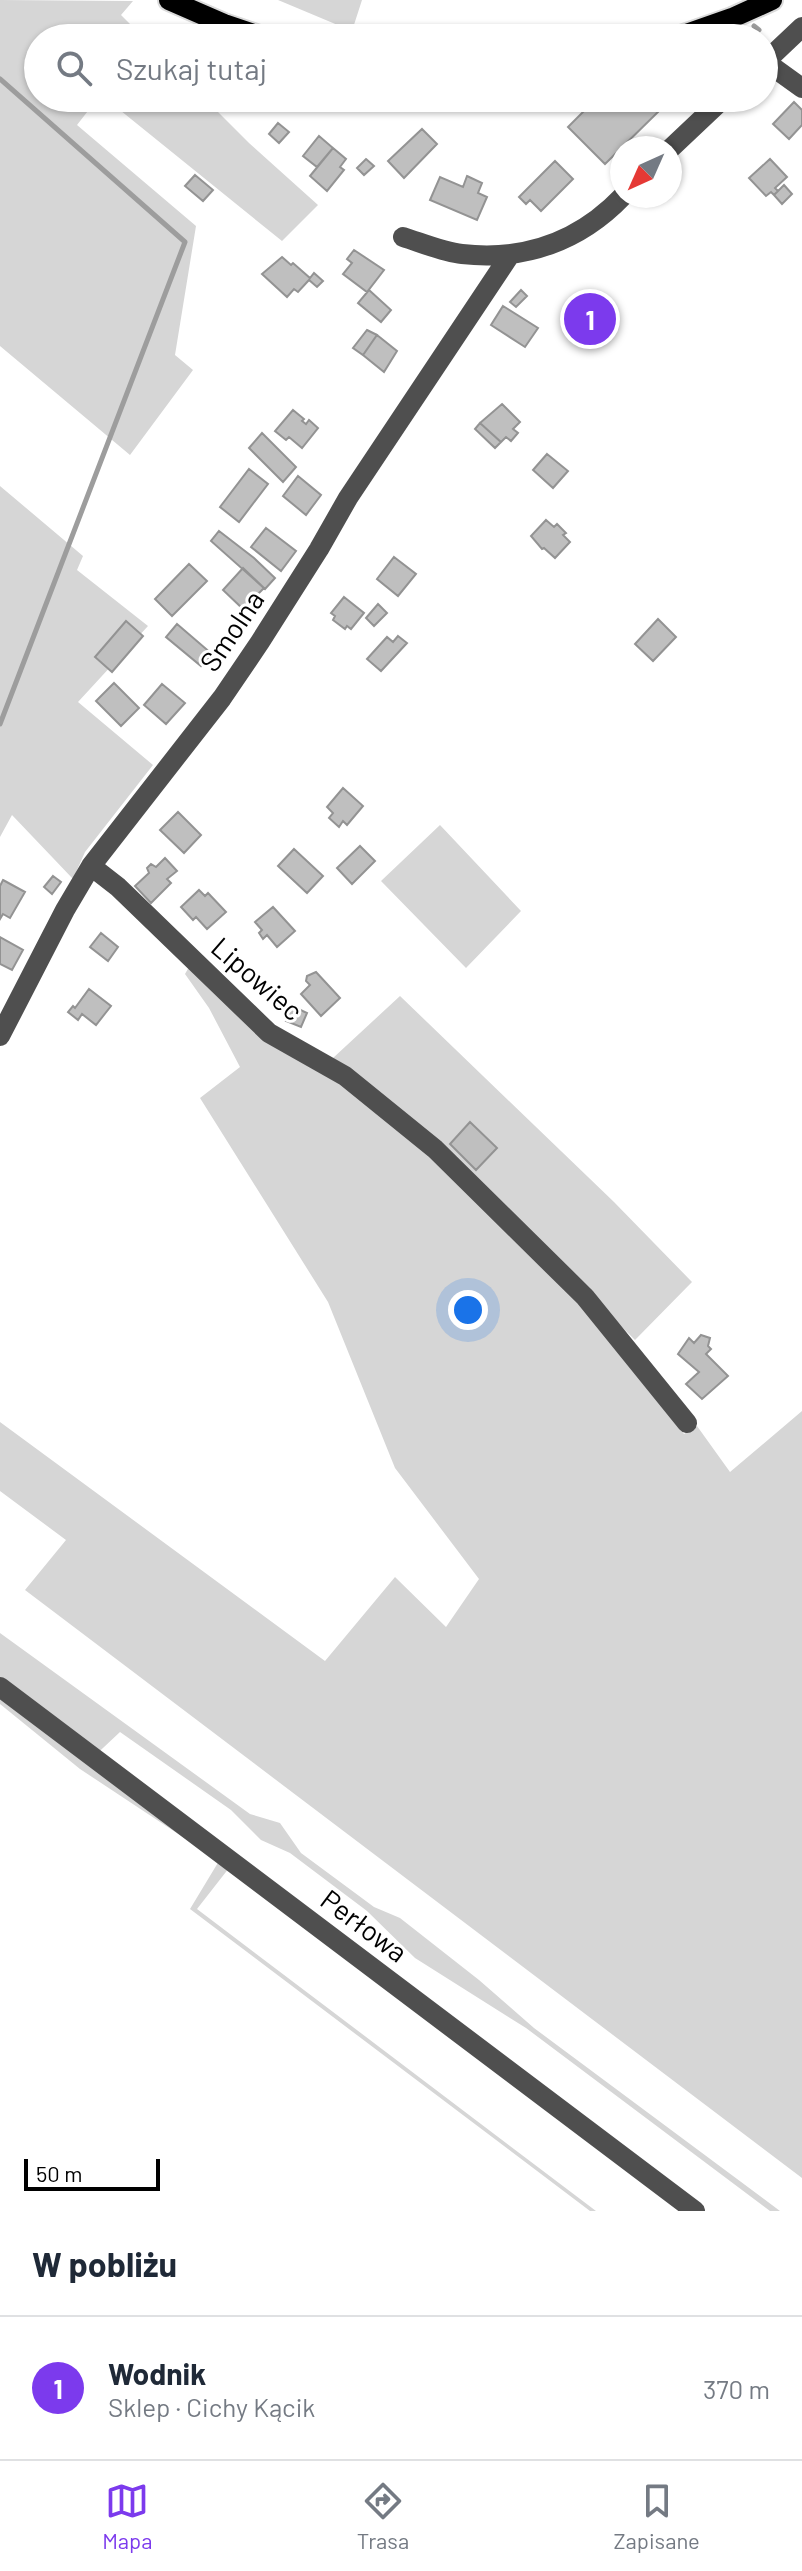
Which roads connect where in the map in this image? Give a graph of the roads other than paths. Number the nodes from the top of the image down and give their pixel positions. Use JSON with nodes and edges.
{"nodes":[{"id":1,"x":169,"y":0,"type":"edge"},
{"id":2,"x":772,"y":0,"type":"edge"},
{"id":3,"x":224,"y":24,"type":"edge"},
{"id":4,"x":722,"y":24,"type":"edge"},
{"id":5,"x":802,"y":27,"type":"edge"},
{"id":6,"x":778,"y":50,"type":"edge"},
{"id":7,"x":778,"y":72,"type":"edge"},
{"id":8,"x":802,"y":88,"type":"edge"},
{"id":9,"x":709,"y":112,"type":"edge"},
{"id":10,"x":682,"y":138,"type":"edge"},
{"id":11,"x":612,"y":208,"type":"edge"},
{"id":12,"x":403,"y":237,"type":"dead end"},
{"id":13,"x":510,"y":255,"type":"junction"},
{"id":14,"x":91,"y":866,"type":"junction"},
{"id":15,"x":0,"y":1036,"type":"edge"},
{"id":16,"x":687,"y":1423,"type":"dead end"},
{"id":17,"x":0,"y":1687,"type":"edge"},
{"id":18,"x":695,"y":2211,"type":"edge"}],
"edges":[{"from":1,"to":3,"type":"main road"},
{"from":2,"to":4,"type":"main road"},
{"from":5,"to":6,"type":"street"},
{"from":7,"to":8,"type":"street"},
{"from":9,"to":10,"type":"street"},
{"from":11,"to":13,"type":"street"},
{"from":12,"to":13,"type":"street"},
{"from":13,"to":14,"type":"street","name":"Smolna"},
{"from":14,"to":15,"type":"street","name":"Smolna"},
{"from":14,"to":16,"type":"street","name":"Lipowiec"},
{"from":17,"to":18,"type":"street","name":"Perłowa"}]}
